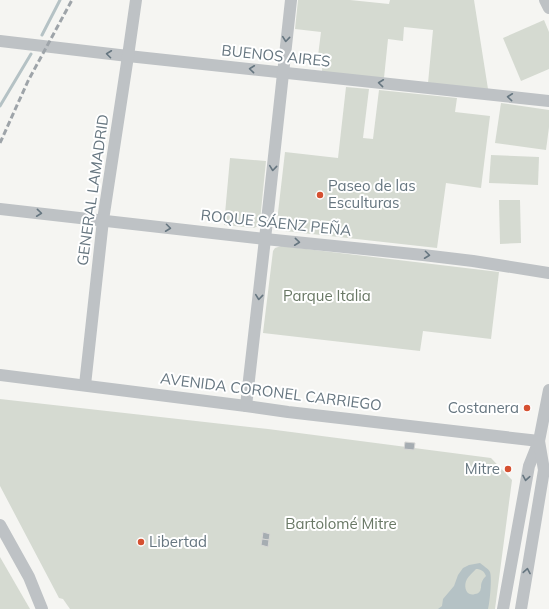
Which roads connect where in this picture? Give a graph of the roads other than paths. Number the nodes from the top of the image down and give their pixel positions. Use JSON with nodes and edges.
{"nodes":[{"id":1,"x":136,"y":0,"type":"edge"},
{"id":2,"x":290,"y":0,"type":"edge"},
{"id":3,"x":545,"y":0,"type":"edge"},
{"id":4,"x":549,"y":8,"type":"edge"},
{"id":5,"x":0,"y":41,"type":"edge"},
{"id":6,"x":128,"y":56,"type":"junction"},
{"id":7,"x":282,"y":72,"type":"junction"},
{"id":8,"x":549,"y":101,"type":"edge"},
{"id":9,"x":0,"y":209,"type":"edge"},
{"id":10,"x":104,"y":220,"type":"junction"},
{"id":11,"x":265,"y":239,"type":"junction"},
{"id":12,"x":549,"y":273,"type":"edge"},
{"id":13,"x":0,"y":375,"type":"edge"},
{"id":14,"x":85,"y":385,"type":"junction"},
{"id":15,"x":549,"y":390,"type":"edge"},
{"id":16,"x":246,"y":406,"type":"junction"},
{"id":17,"x":539,"y":441,"type":"junction"},
{"id":18,"x":0,"y":525,"type":"edge"},
{"id":19,"x":42,"y":609,"type":"edge"},
{"id":20,"x":503,"y":609,"type":"edge"},
{"id":21,"x":521,"y":609,"type":"edge"}],
"edges":[{"from":1,"to":6,"type":"street","name":"GENERAL LAMADRID"},
{"from":2,"to":7,"type":"street","one_way":true},
{"from":3,"to":4,"type":"street"},
{"from":6,"to":5,"type":"street","name":"BUENOS AIRES","one_way":true},
{"from":7,"to":6,"type":"street","name":"BUENOS AIRES","one_way":true},
{"from":6,"to":10,"type":"street","name":"GENERAL LAMADRID"},
{"from":8,"to":7,"type":"street","name":"BUENOS AIRES","one_way":true},
{"from":7,"to":11,"type":"street","one_way":true},
{"from":9,"to":10,"type":"street","name":"ROQUE SÁENZ PEÑA","one_way":true},
{"from":10,"to":11,"type":"street","name":"ROQUE SÁENZ PEÑA","one_way":true},
{"from":10,"to":14,"type":"street","name":"GENERAL LAMADRID"},
{"from":11,"to":12,"type":"street","name":"ROQUE SÁENZ PEÑA","one_way":true},
{"from":11,"to":16,"type":"street","one_way":true},
{"from":13,"to":14,"type":"street","name":"AVENIDA CORONEL CARRIEGO"},
{"from":14,"to":16,"type":"street","name":"AVENIDA CORONEL CARRIEGO"},
{"from":15,"to":17,"type":"street"},
{"from":16,"to":17,"type":"street","name":"AVENIDA CORONEL CARRIEGO"},
{"from":17,"to":20,"type":"street","one_way":true},
{"from":21,"to":17,"type":"street","one_way":true},
{"from":18,"to":19,"type":"street"}]}
